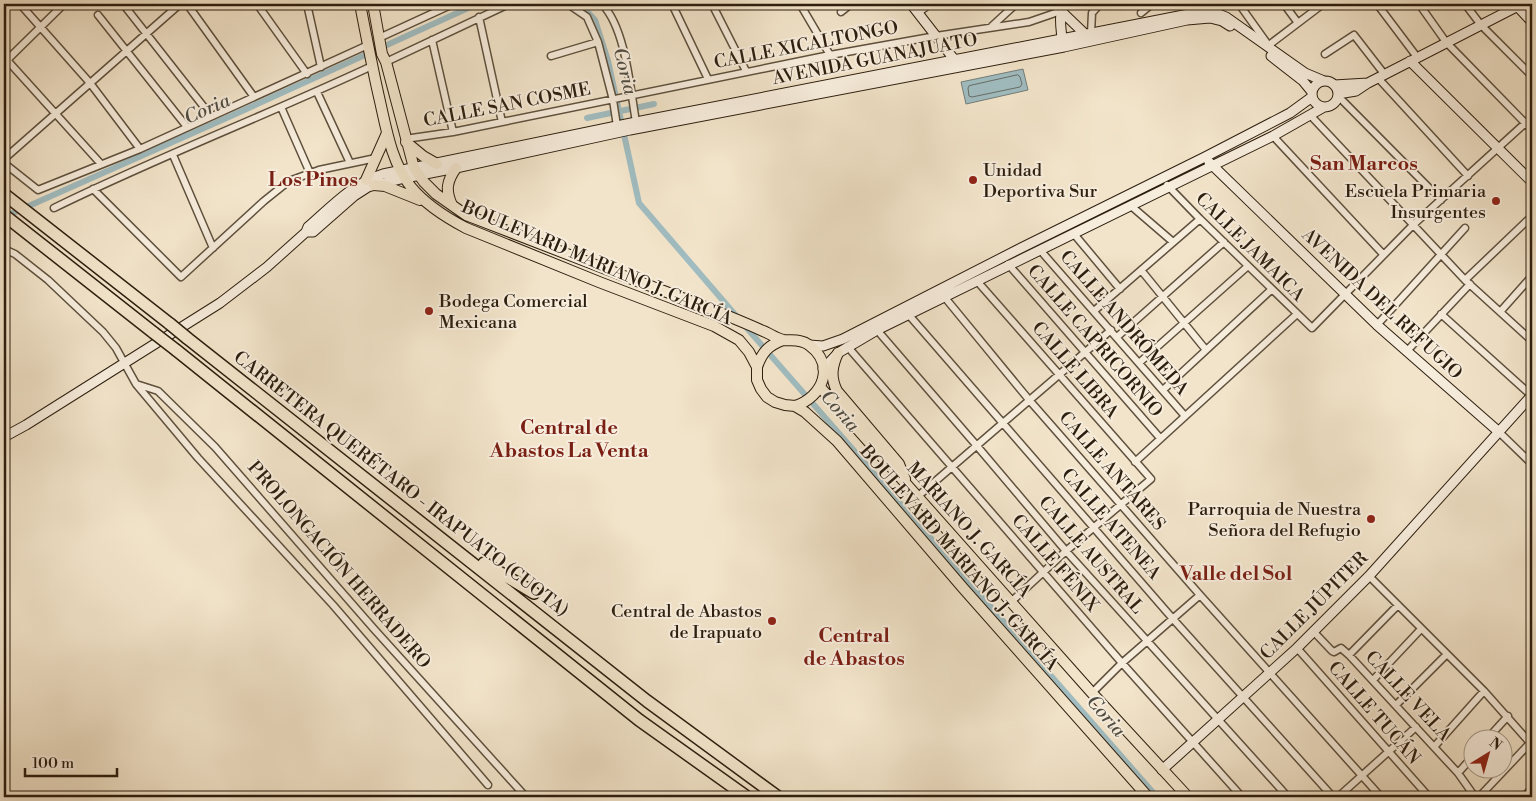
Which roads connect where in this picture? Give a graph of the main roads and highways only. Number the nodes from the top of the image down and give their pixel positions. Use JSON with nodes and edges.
{"nodes":[{"id":1,"x":360,"y":4,"type":"edge"},
{"id":2,"x":373,"y":4,"type":"edge"},
{"id":3,"x":387,"y":133,"type":"junction"},
{"id":4,"x":405,"y":141,"type":"junction"},
{"id":5,"x":437,"y":164,"type":"road end"},
{"id":6,"x":456,"y":168,"type":"road end"},
{"id":7,"x":7,"y":197,"type":"edge"},
{"id":8,"x":426,"y":202,"type":"junction"},
{"id":9,"x":454,"y":208,"type":"junction"},
{"id":10,"x":4,"y":215,"type":"edge"},
{"id":11,"x":778,"y":342,"type":"junction"},
{"id":12,"x":838,"y":352,"type":"road end"},
{"id":13,"x":758,"y":362,"type":"junction"},
{"id":14,"x":818,"y":391,"type":"junction"},
{"id":15,"x":799,"y":404,"type":"junction"},
{"id":16,"x":908,"y":487,"type":"junction"},
{"id":17,"x":430,"y":529,"type":"junction"},
{"id":18,"x":534,"y":593,"type":"dead end"},
{"id":19,"x":747,"y":797,"type":"edge"},
{"id":20,"x":778,"y":797,"type":"edge"},
{"id":21,"x":1148,"y":797,"type":"edge"},
{"id":22,"x":1188,"y":797,"type":"edge"}],
"edges":[{"from":1,"to":3,"type":"main road","name":"BOULEVARD MARIANO J. GARCÍA"},
{"from":2,"to":4,"type":"main road","name":"BOULEVARD MARIANO J. GARCÍA"},
{"from":3,"to":8,"type":"main road","name":"BOULEVARD MARIANO J. GARCÍA"},
{"from":3,"to":8,"type":"main road"},
{"from":4,"to":5,"type":"main road"},
{"from":4,"to":9,"type":"main road","name":"BOULEVARD MARIANO J. GARCÍA"},
{"from":6,"to":9,"type":"main road"},
{"from":7,"to":17,"type":"highway","name":"CARRETERA QUERÉTARO - IRAPUATO (CUOTA)","bridge":true},
{"from":8,"to":13,"type":"main road","name":"BOULEVARD MARIANO J. GARCÍA"},
{"from":9,"to":11,"type":"main road","name":"BOULEVARD MARIANO J. GARCÍA"},
{"from":10,"to":19,"type":"highway","name":"CARRETERA QUERÉTARO - IRAPUATO (CUOTA)","bridge":true},
{"from":11,"to":13,"type":"main road"},
{"from":11,"to":14,"type":"main road"},
{"from":12,"to":16,"type":"main road"},
{"from":13,"to":15,"type":"main road","name":"BOULEVARD MARIANO J. GARCÍA"},
{"from":14,"to":15,"type":"main road"},
{"from":14,"to":16,"type":"main road","name":"MARIANO J. GARCÍA"},
{"from":15,"to":21,"type":"main road","name":"BOULEVARD MARIANO J. GARCÍA"},
{"from":16,"to":22,"type":"main road","name":"MARIANO J. GARCÍA"},
{"from":17,"to":18,"type":"highway"},
{"from":17,"to":20,"type":"highway","name":"CARRETERA QUERÉTARO - IRAPUATO (CUOTA)"}]}
